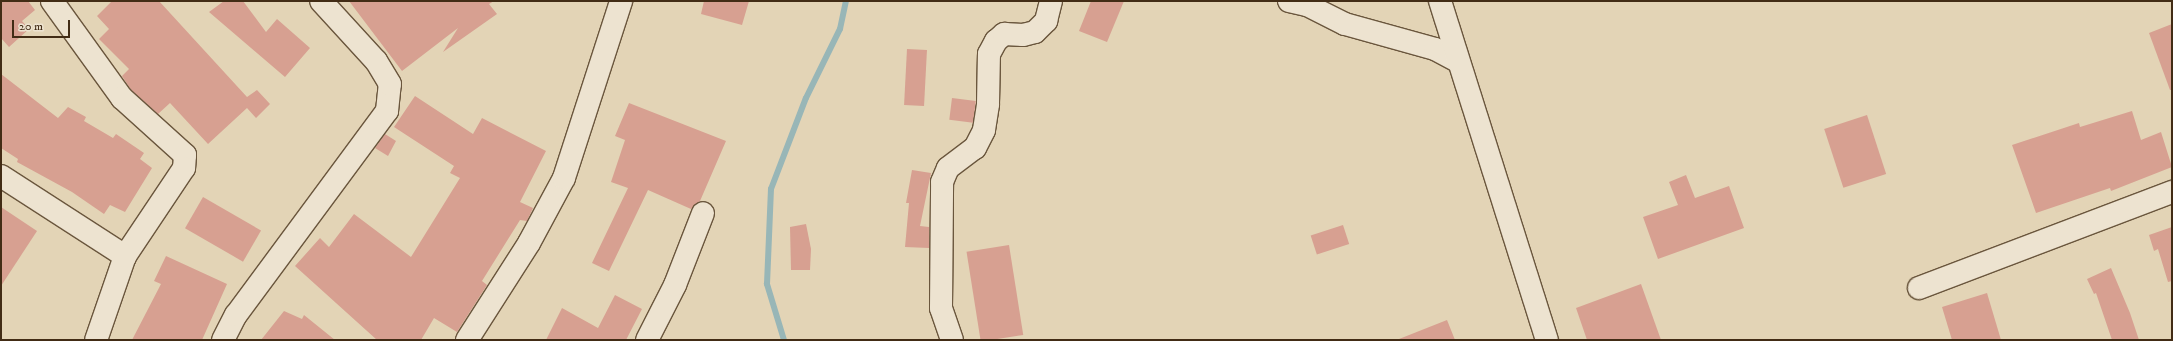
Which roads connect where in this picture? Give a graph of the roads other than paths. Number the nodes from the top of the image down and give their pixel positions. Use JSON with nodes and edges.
{"nodes":[{"id":1,"x":52,"y":1,"type":"edge"},
{"id":2,"x":321,"y":1,"type":"edge"},
{"id":3,"x":622,"y":1,"type":"edge"},
{"id":4,"x":1051,"y":1,"type":"edge"},
{"id":5,"x":1289,"y":1,"type":"edge"},
{"id":6,"x":1440,"y":1,"type":"edge"},
{"id":7,"x":1458,"y":61,"type":"junction"},
{"id":8,"x":1,"y":176,"type":"edge"},
{"id":9,"x":2172,"y":192,"type":"edge"},
{"id":10,"x":703,"y":213,"type":"dead end"},
{"id":11,"x":125,"y":256,"type":"junction"},
{"id":12,"x":1918,"y":288,"type":"dead end"},
{"id":13,"x":473,"y":338,"type":"edge"},
{"id":14,"x":96,"y":340,"type":"edge"},
{"id":15,"x":224,"y":340,"type":"edge"},
{"id":16,"x":647,"y":340,"type":"edge"},
{"id":17,"x":952,"y":340,"type":"edge"},
{"id":18,"x":1547,"y":340,"type":"edge"}],
"edges":[{"from":1,"to":11,"type":"street"},
{"from":2,"to":15,"type":"street"},
{"from":3,"to":13,"type":"street"},
{"from":4,"to":17,"type":"street"},
{"from":5,"to":7,"type":"street"},
{"from":6,"to":7,"type":"street"},
{"from":7,"to":18,"type":"street"},
{"from":8,"to":11,"type":"street"},
{"from":9,"to":12,"type":"street"},
{"from":10,"to":16,"type":"street"},
{"from":11,"to":14,"type":"street"}]}
